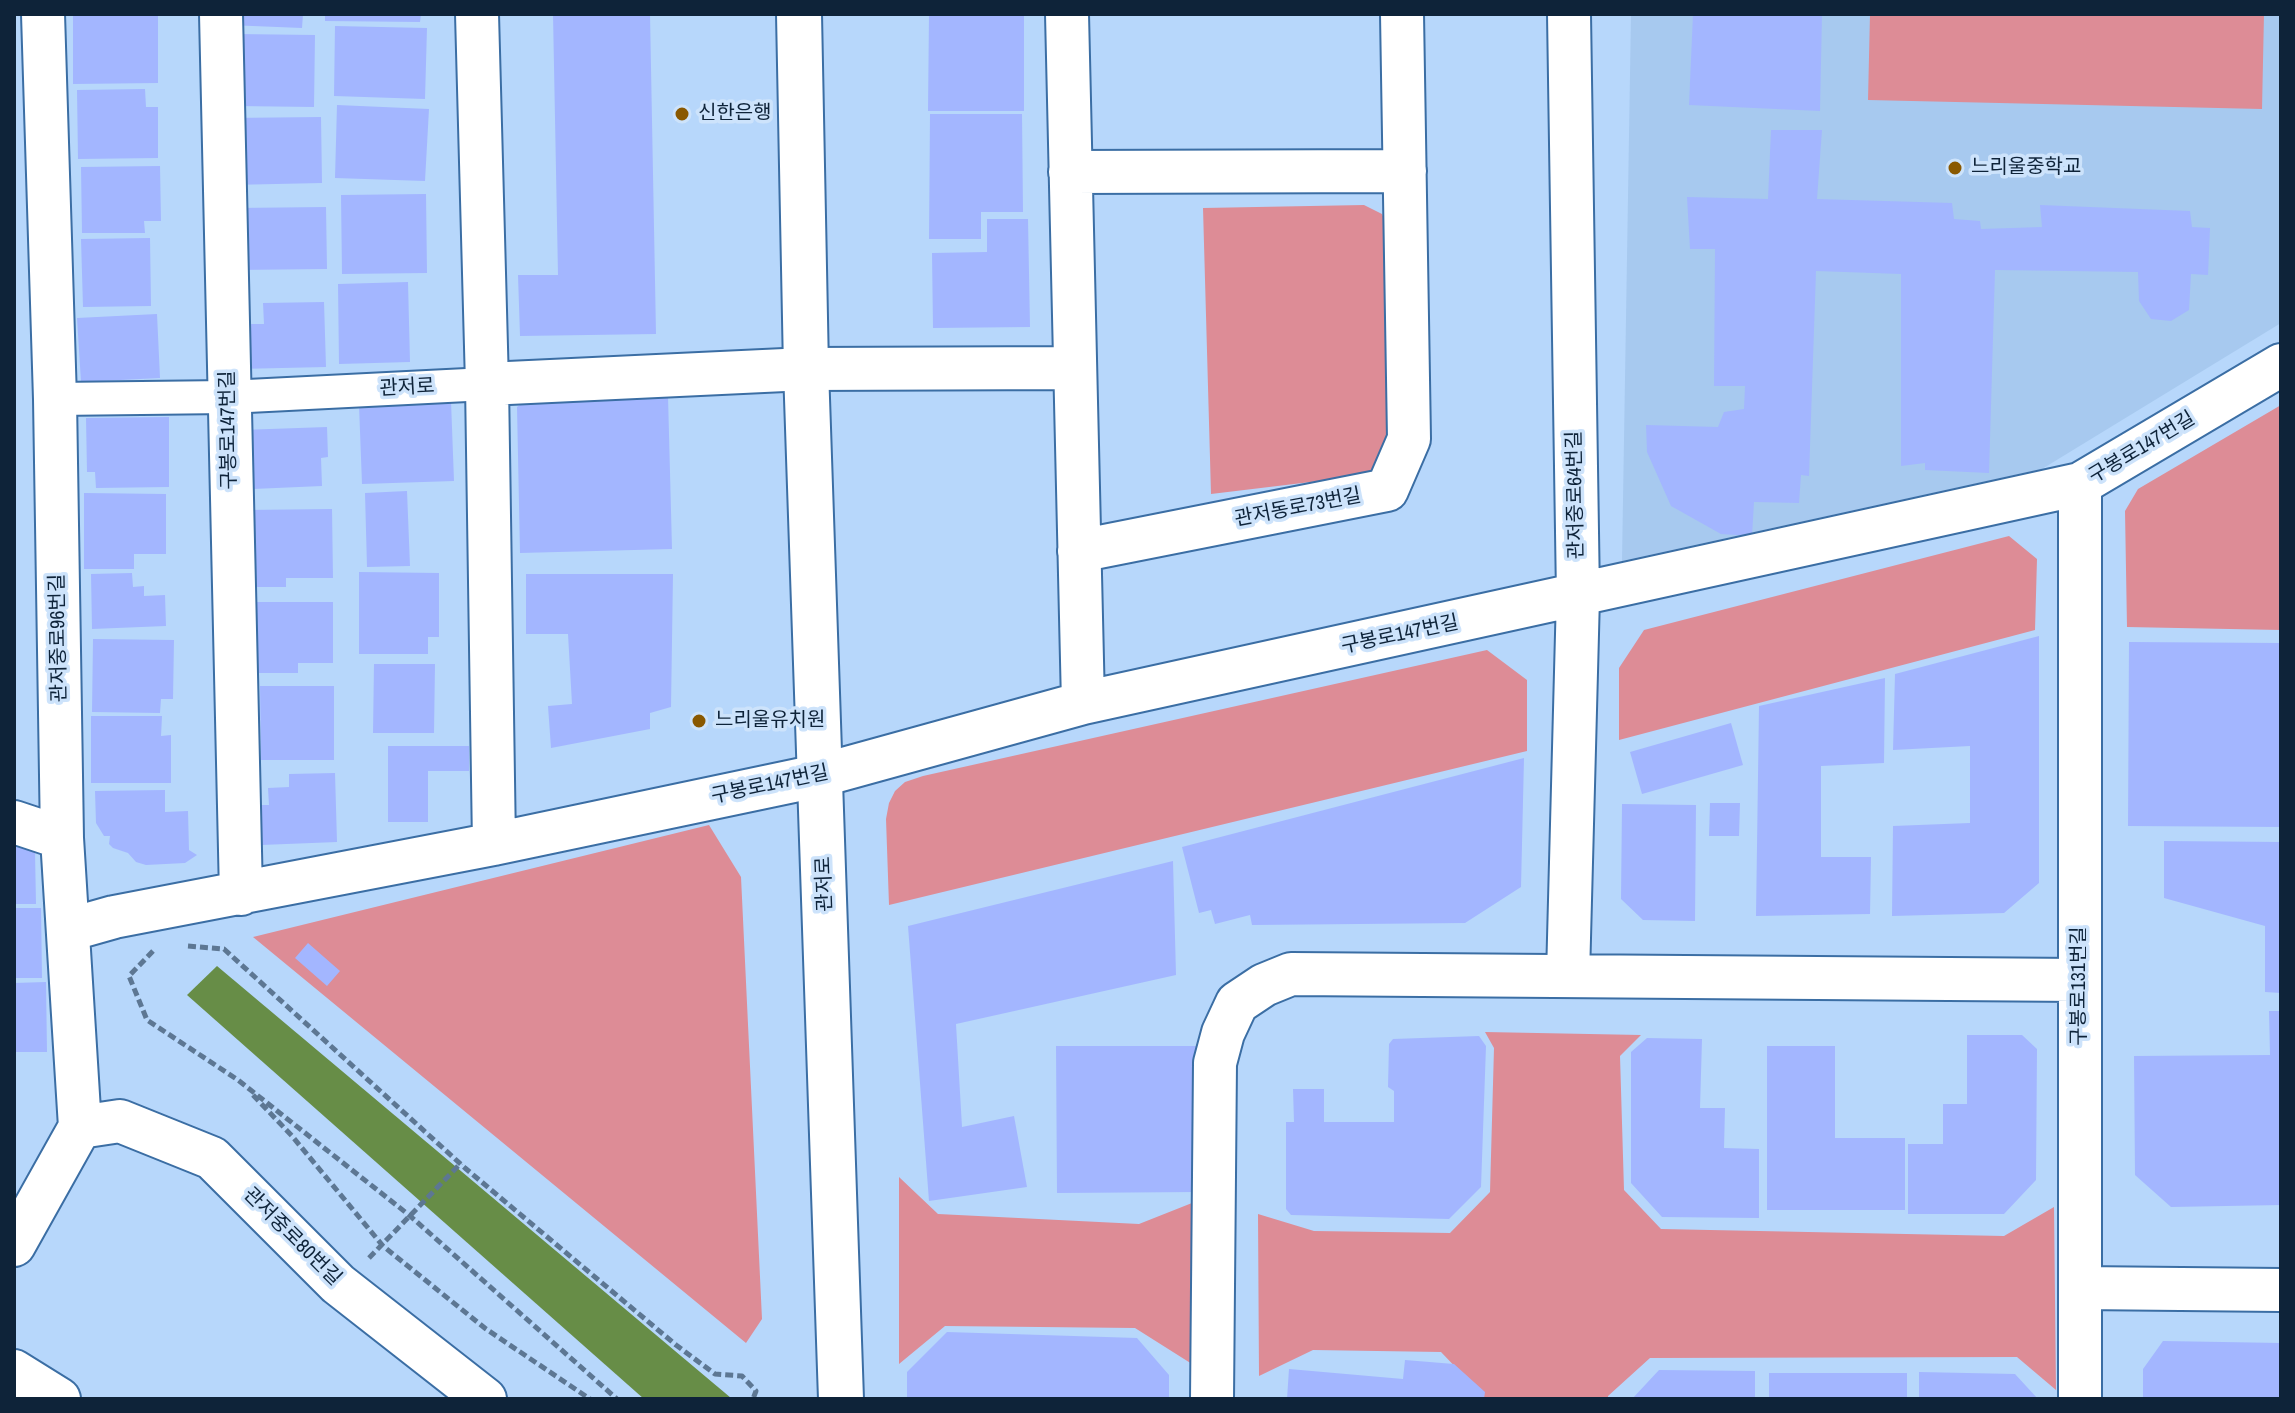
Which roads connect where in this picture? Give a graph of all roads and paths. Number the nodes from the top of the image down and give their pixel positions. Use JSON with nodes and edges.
{"nodes":[{"id":1,"x":43,"y":14,"type":"edge"},
{"id":2,"x":221,"y":14,"type":"edge"},
{"id":3,"x":477,"y":14,"type":"edge"},
{"id":4,"x":799,"y":14,"type":"edge"},
{"id":5,"x":1067,"y":14,"type":"edge"},
{"id":6,"x":1402,"y":14,"type":"edge"},
{"id":7,"x":1569,"y":14,"type":"edge"},
{"id":8,"x":1405,"y":171,"type":"junction"},
{"id":9,"x":1070,"y":172,"type":"junction"},
{"id":10,"x":2281,"y":365,"type":"edge"},
{"id":11,"x":1074,"y":368,"type":"junction"},
{"id":12,"x":806,"y":369,"type":"junction"},
{"id":13,"x":487,"y":384,"type":"junction"},
{"id":14,"x":228,"y":397,"type":"junction"},
{"id":15,"x":55,"y":399,"type":"junction"},
{"id":16,"x":2080,"y":484,"type":"junction"},
{"id":17,"x":1079,"y":551,"type":"junction"},
{"id":18,"x":1578,"y":596,"type":"junction"},
{"id":19,"x":1083,"y":703,"type":"junction"},
{"id":20,"x":822,"y":775,"type":"junction"},
{"id":21,"x":14,"y":822,"type":"edge"},
{"id":22,"x":62,"y":838,"type":"junction"},
{"id":23,"x":494,"y":844,"type":"junction"},
{"id":24,"x":241,"y":894,"type":"junction"},
{"id":25,"x":68,"y":930,"type":"junction"},
{"id":26,"x":160,"y":944,"type":"dead end"},
{"id":27,"x":185,"y":946,"type":"dead end"},
{"id":28,"x":1568,"y":976,"type":"junction"},
{"id":29,"x":2080,"y":980,"type":"junction"},
{"id":30,"x":238,"y":1080,"type":"junction"},
{"id":31,"x":80,"y":1127,"type":"junction"},
{"id":32,"x":459,"y":1164,"type":"junction"},
{"id":33,"x":409,"y":1215,"type":"junction"},
{"id":34,"x":14,"y":1245,"type":"edge"},
{"id":35,"x":383,"y":1246,"type":"junction"},
{"id":36,"x":338,"y":1284,"type":"junction"},
{"id":37,"x":2081,"y":1288,"type":"junction"},
{"id":38,"x":2281,"y":1290,"type":"edge"},
{"id":39,"x":14,"y":1371,"type":"edge"},
{"id":40,"x":59,"y":1399,"type":"edge"},
{"id":41,"x":485,"y":1399,"type":"edge"},
{"id":42,"x":590,"y":1399,"type":"edge"},
{"id":43,"x":617,"y":1399,"type":"edge"},
{"id":44,"x":753,"y":1399,"type":"edge"},
{"id":45,"x":841,"y":1399,"type":"edge"},
{"id":46,"x":1212,"y":1399,"type":"edge"},
{"id":47,"x":2080,"y":1399,"type":"edge"}],
"edges":[{"from":1,"to":15,"type":"street","name":"관저중로96번길"},
{"from":2,"to":14,"type":"street","name":"구봉로147번길"},
{"from":3,"to":13,"type":"street"},
{"from":4,"to":12,"type":"street","name":"관저로"},
{"from":5,"to":9,"type":"street"},
{"from":6,"to":8,"type":"street","name":"관저동로73번길"},
{"from":7,"to":18,"type":"street","name":"관저중로64번길"},
{"from":8,"to":9,"type":"street"},
{"from":8,"to":17,"type":"street","name":"관저동로73번길"},
{"from":9,"to":11,"type":"street"},
{"from":10,"to":16,"type":"street","name":"구봉로147번길"},
{"from":11,"to":12,"type":"street","name":"관저로"},
{"from":11,"to":17,"type":"street"},
{"from":12,"to":13,"type":"street","name":"관저로"},
{"from":12,"to":20,"type":"street","name":"관저로"},
{"from":13,"to":14,"type":"street","name":"관저로"},
{"from":13,"to":23,"type":"street"},
{"from":14,"to":15,"type":"street","name":"관저로"},
{"from":14,"to":24,"type":"street","name":"구봉로147번길"},
{"from":15,"to":22,"type":"street","name":"관저중로96번길"},
{"from":16,"to":18,"type":"street","name":"구봉로147번길"},
{"from":16,"to":29,"type":"street","name":"구봉로131번길"},
{"from":17,"to":19,"type":"street"},
{"from":18,"to":19,"type":"street","name":"구봉로147번길"},
{"from":18,"to":28,"type":"street","name":"관저중로64번길"},
{"from":19,"to":20,"type":"street","name":"구봉로147번길"},
{"from":20,"to":23,"type":"street","name":"구봉로147번길"},
{"from":20,"to":45,"type":"street","name":"관저로"},
{"from":21,"to":22,"type":"street"},
{"from":22,"to":25,"type":"street","name":"관저중로96번길"},
{"from":23,"to":24,"type":"street","name":"구봉로147번길"},
{"from":24,"to":25,"type":"street","name":"구봉로147번길"},
{"from":25,"to":31,"type":"street","name":"관저중로96번길"},
{"from":26,"to":30,"type":"path"},
{"from":27,"to":32,"type":"path"},
{"from":28,"to":29,"type":"street"},
{"from":28,"to":46,"type":"street"},
{"from":29,"to":37,"type":"street","name":"구봉로131번길"},
{"from":30,"to":33,"type":"path"},
{"from":30,"to":35,"type":"path"},
{"from":31,"to":34,"type":"street"},
{"from":31,"to":36,"type":"street","name":"관저중로80번길"},
{"from":32,"to":33,"type":"path"},
{"from":32,"to":44,"type":"path"},
{"from":33,"to":35,"type":"path"},
{"from":33,"to":43,"type":"path"},
{"from":35,"to":36,"type":"path"},
{"from":35,"to":42,"type":"path"},
{"from":36,"to":41,"type":"street","name":"관저중로80번길"},
{"from":37,"to":38,"type":"street"},
{"from":37,"to":47,"type":"street","name":"구봉로131번길"},
{"from":39,"to":40,"type":"street"}]}
